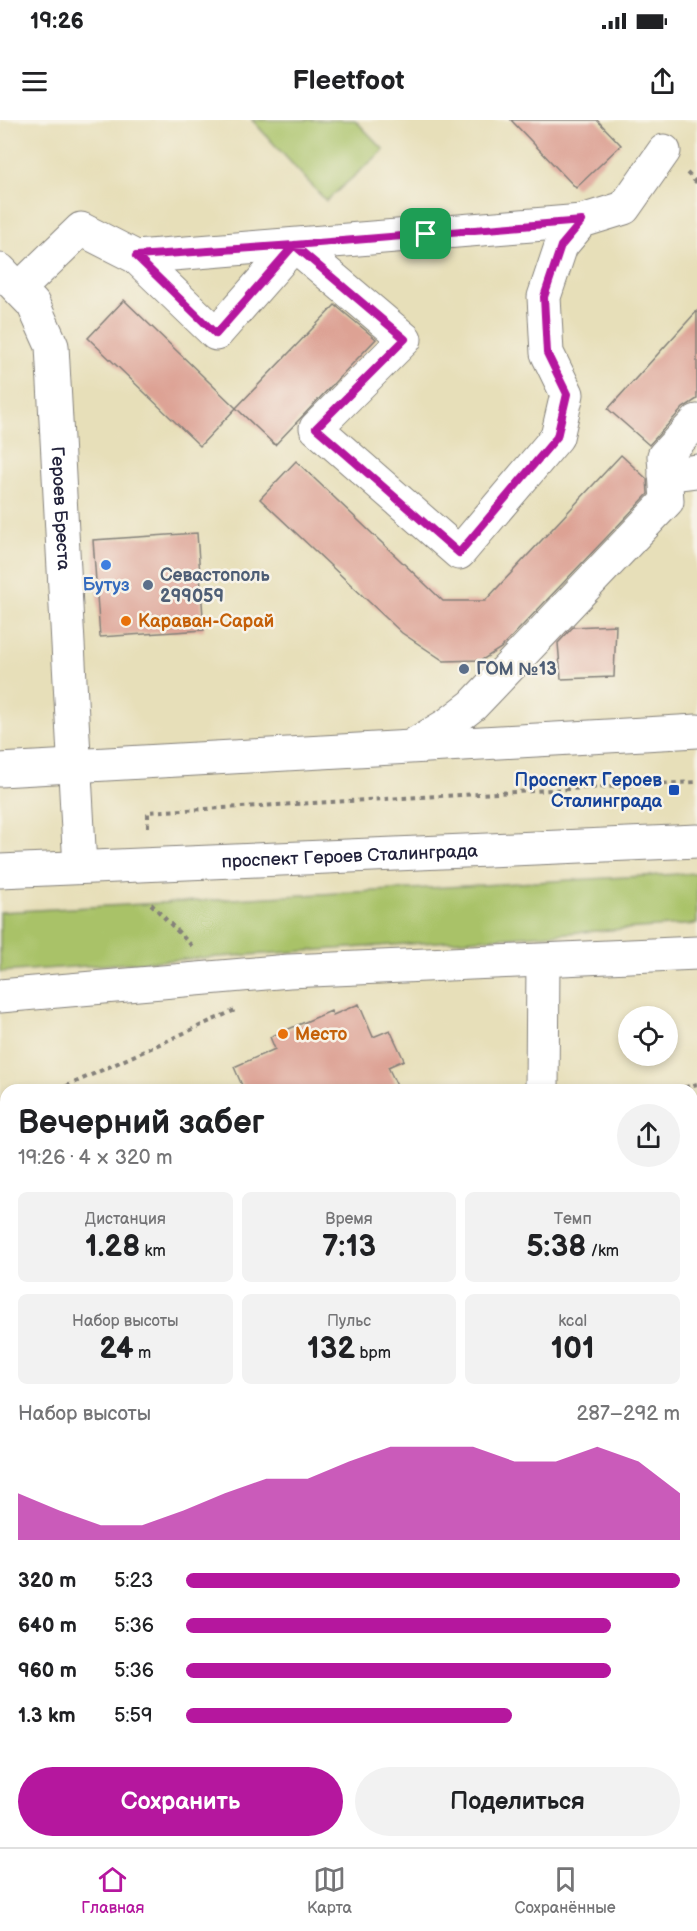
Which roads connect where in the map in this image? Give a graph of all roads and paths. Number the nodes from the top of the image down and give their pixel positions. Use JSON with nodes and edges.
{"nodes":[{"id":1,"x":664,"y":151,"type":"dead end"},
{"id":2,"x":582,"y":221,"type":"junction"},
{"id":3,"x":294,"y":245,"type":"junction"},
{"id":4,"x":136,"y":256,"type":"junction"},
{"id":5,"x":10,"y":280,"type":"edge"},
{"id":6,"x":697,"y":421,"type":"edge"},
{"id":7,"x":697,"y":471,"type":"edge"},
{"id":8,"x":665,"y":475,"type":"junction"},
{"id":9,"x":697,"y":731,"type":"edge"},
{"id":10,"x":412,"y":746,"type":"junction"},
{"id":11,"x":75,"y":766,"type":"junction"},
{"id":12,"x":0,"y":770,"type":"edge"},
{"id":13,"x":697,"y":782,"type":"edge"},
{"id":14,"x":148,"y":826,"type":"dead end"},
{"id":15,"x":697,"y":841,"type":"edge"},
{"id":16,"x":80,"y":867,"type":"junction"},
{"id":17,"x":0,"y":871,"type":"edge"},
{"id":18,"x":697,"y":952,"type":"edge"},
{"id":19,"x":543,"y":961,"type":"junction"},
{"id":20,"x":0,"y":996,"type":"edge"},
{"id":21,"x":243,"y":1006,"type":"dead end"},
{"id":22,"x":71,"y":1084,"type":"edge"},
{"id":23,"x":543,"y":1084,"type":"edge"}],
"edges":[{"from":1,"to":2,"type":"main road"},
{"from":2,"to":3,"type":"main road"},
{"from":2,"to":3,"type":"main road"},
{"from":3,"to":4,"type":"main road"},
{"from":3,"to":4,"type":"main road"},
{"from":4,"to":5,"type":"main road"},
{"from":5,"to":11,"type":"main road","name":"Героев Бреста"},
{"from":6,"to":8,"type":"main road"},
{"from":7,"to":8,"type":"main road"},
{"from":8,"to":10,"type":"main road"},
{"from":9,"to":10,"type":"main road"},
{"from":10,"to":11,"type":"main road"},
{"from":11,"to":12,"type":"main road"},
{"from":11,"to":16,"type":"main road","name":"Героев Бреста"},
{"from":13,"to":14,"type":"path"},
{"from":15,"to":16,"type":"main road","name":"проспект Героев Сталинграда"},
{"from":16,"to":17,"type":"main road","name":"проспект Героев Сталинграда"},
{"from":18,"to":19,"type":"main road"},
{"from":19,"to":20,"type":"main road"},
{"from":19,"to":23,"type":"main road"},
{"from":21,"to":22,"type":"path"}]}
